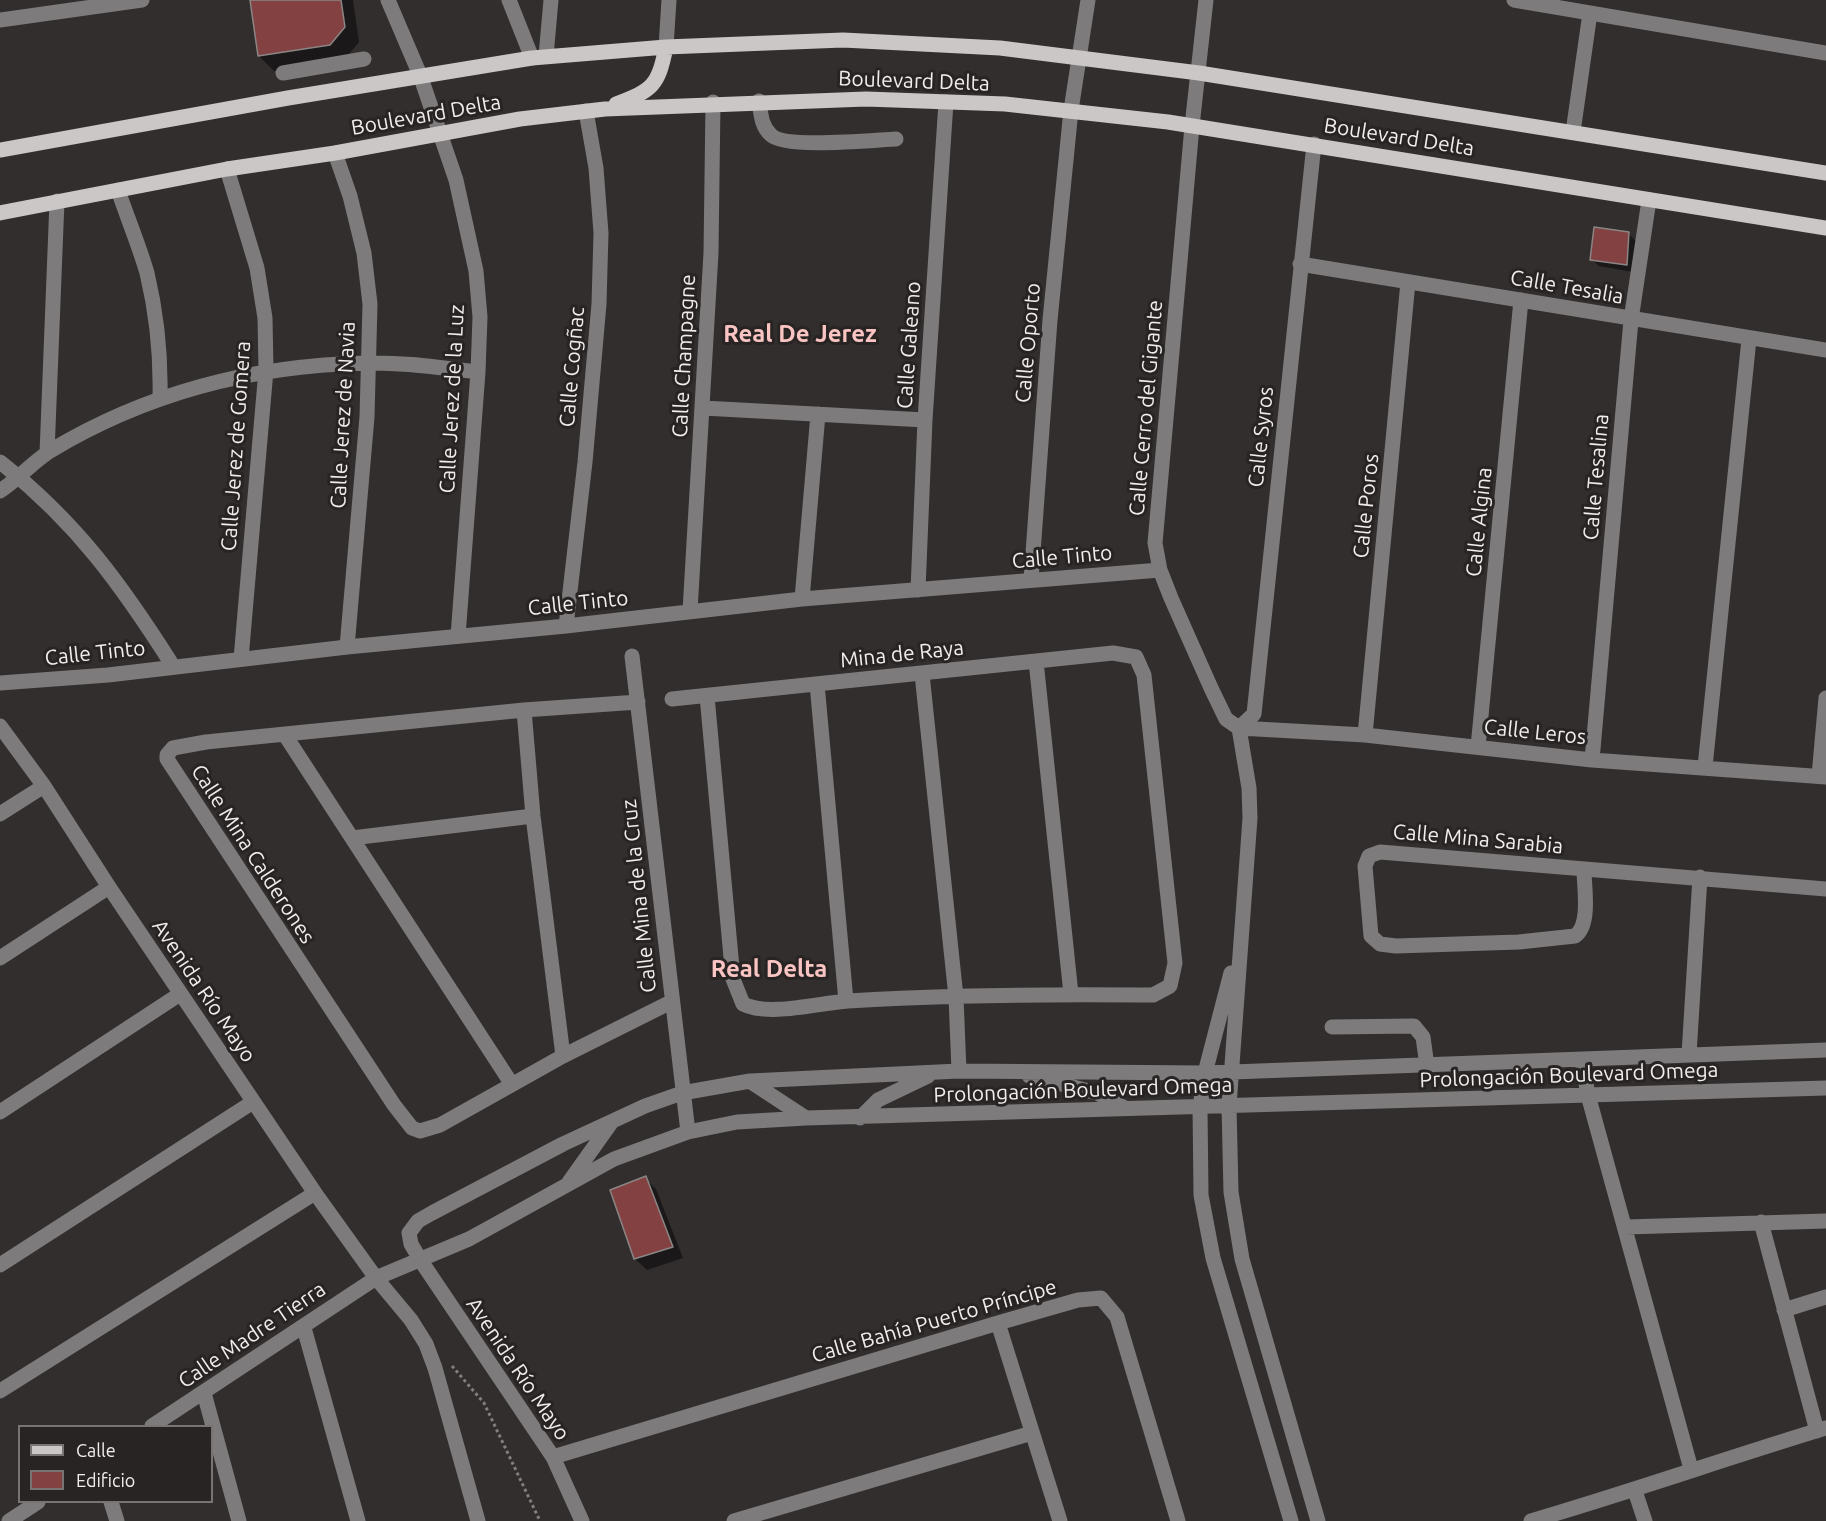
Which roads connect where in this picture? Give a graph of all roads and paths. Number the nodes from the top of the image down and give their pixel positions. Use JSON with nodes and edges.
{"nodes":[{"id":1,"x":142,"y":0,"type":"edge"},
{"id":2,"x":388,"y":0,"type":"edge"},
{"id":3,"x":509,"y":0,"type":"edge"},
{"id":4,"x":551,"y":0,"type":"edge"},
{"id":5,"x":669,"y":0,"type":"edge"},
{"id":6,"x":1088,"y":0,"type":"edge"},
{"id":7,"x":1206,"y":0,"type":"edge"},
{"id":8,"x":1514,"y":0,"type":"edge"},
{"id":9,"x":1590,"y":13,"type":"junction"},
{"id":10,"x":0,"y":20,"type":"edge"},
{"id":11,"x":666,"y":47,"type":"junction"},
{"id":12,"x":1826,"y":53,"type":"edge"},
{"id":13,"x":539,"y":57,"type":"junction"},
{"id":14,"x":1081,"y":57,"type":"junction"},
{"id":15,"x":364,"y":59,"type":"dead end"},
{"id":16,"x":312,"y":68,"type":"junction"},
{"id":17,"x":283,"y":73,"type":"dead end"},
{"id":18,"x":1199,"y":73,"type":"junction"},
{"id":19,"x":420,"y":75,"type":"junction"},
{"id":20,"x":317,"y":93,"type":"junction"},
{"id":21,"x":759,"y":101,"type":"junction"},
{"id":22,"x":713,"y":102,"type":"junction"},
{"id":23,"x":946,"y":102,"type":"junction"},
{"id":24,"x":605,"y":109,"type":"junction"},
{"id":25,"x":1071,"y":110,"type":"junction"},
{"id":26,"x":586,"y":111,"type":"junction"},
{"id":27,"x":1192,"y":126,"type":"junction"},
{"id":28,"x":1573,"y":132,"type":"junction"},
{"id":29,"x":439,"y":135,"type":"junction"},
{"id":30,"x":896,"y":139,"type":"dead end"},
{"id":31,"x":1314,"y":144,"type":"junction"},
{"id":32,"x":0,"y":150,"type":"edge"},
{"id":33,"x":335,"y":153,"type":"junction"},
{"id":34,"x":227,"y":169,"type":"junction"},
{"id":35,"x":1826,"y":173,"type":"edge"},
{"id":36,"x":118,"y":190,"type":"junction"},
{"id":37,"x":1649,"y":200,"type":"junction"},
{"id":38,"x":57,"y":201,"type":"junction"},
{"id":39,"x":0,"y":213,"type":"edge"},
{"id":40,"x":1826,"y":228,"type":"edge"},
{"id":41,"x":1300,"y":264,"type":"junction"},
{"id":42,"x":1408,"y":282,"type":"junction"},
{"id":43,"x":1521,"y":300,"type":"junction"},
{"id":44,"x":1631,"y":320,"type":"junction"},
{"id":45,"x":1749,"y":339,"type":"junction"},
{"id":46,"x":1826,"y":350,"type":"edge"},
{"id":47,"x":370,"y":363,"type":"junction"},
{"id":48,"x":266,"y":370,"type":"junction"},
{"id":49,"x":478,"y":372,"type":"junction"},
{"id":50,"x":160,"y":397,"type":"junction"},
{"id":51,"x":703,"y":408,"type":"junction"},
{"id":52,"x":818,"y":414,"type":"junction"},
{"id":53,"x":925,"y":420,"type":"junction"},
{"id":54,"x":47,"y":453,"type":"junction"},
{"id":55,"x":0,"y":462,"type":"edge"},
{"id":56,"x":20,"y":478,"type":"junction"},
{"id":57,"x":0,"y":491,"type":"edge"},
{"id":58,"x":1160,"y":570,"type":"junction"},
{"id":59,"x":1031,"y":580,"type":"junction"},
{"id":60,"x":918,"y":591,"type":"junction"},
{"id":61,"x":802,"y":599,"type":"junction"},
{"id":62,"x":690,"y":611,"type":"junction"},
{"id":63,"x":566,"y":626,"type":"junction"},
{"id":64,"x":458,"y":636,"type":"junction"},
{"id":65,"x":347,"y":646,"type":"junction"},
{"id":66,"x":632,"y":656,"type":"dead end"},
{"id":67,"x":241,"y":659,"type":"junction"},
{"id":68,"x":1036,"y":661,"type":"junction"},
{"id":69,"x":173,"y":666,"type":"junction"},
{"id":70,"x":922,"y":674,"type":"junction"},
{"id":71,"x":0,"y":683,"type":"edge"},
{"id":72,"x":817,"y":684,"type":"junction"},
{"id":73,"x":707,"y":696,"type":"junction"},
{"id":74,"x":1826,"y":698,"type":"edge"},
{"id":75,"x":672,"y":699,"type":"dead end"},
{"id":76,"x":638,"y":702,"type":"junction"},
{"id":77,"x":524,"y":710,"type":"junction"},
{"id":78,"x":0,"y":726,"type":"edge"},
{"id":79,"x":1239,"y":728,"type":"junction"},
{"id":80,"x":285,"y":735,"type":"junction"},
{"id":81,"x":1365,"y":735,"type":"junction"},
{"id":82,"x":1478,"y":747,"type":"junction"},
{"id":83,"x":1592,"y":760,"type":"junction"},
{"id":84,"x":1705,"y":767,"type":"junction"},
{"id":85,"x":1822,"y":777,"type":"edge"},
{"id":86,"x":44,"y":786,"type":"junction"},
{"id":87,"x":0,"y":814,"type":"edge"},
{"id":88,"x":533,"y":816,"type":"junction"},
{"id":89,"x":352,"y":838,"type":"junction"},
{"id":90,"x":1584,"y":870,"type":"junction"},
{"id":91,"x":1700,"y":877,"type":"junction"},
{"id":92,"x":109,"y":887,"type":"junction"},
{"id":93,"x":1826,"y":889,"type":"edge"},
{"id":94,"x":1239,"y":942,"type":"junction"},
{"id":95,"x":0,"y":958,"type":"edge"},
{"id":96,"x":180,"y":994,"type":"junction"},
{"id":97,"x":1071,"y":994,"type":"junction"},
{"id":98,"x":956,"y":997,"type":"junction"},
{"id":99,"x":846,"y":1001,"type":"junction"},
{"id":100,"x":671,"y":1002,"type":"junction"},
{"id":101,"x":1332,"y":1027,"type":"dead end"},
{"id":102,"x":1826,"y":1050,"type":"edge"},
{"id":103,"x":1689,"y":1054,"type":"junction"},
{"id":104,"x":563,"y":1056,"type":"junction"},
{"id":105,"x":1581,"y":1061,"type":"junction"},
{"id":106,"x":1427,"y":1066,"type":"junction"},
{"id":107,"x":959,"y":1071,"type":"junction"},
{"id":108,"x":1012,"y":1071,"type":"junction"},
{"id":109,"x":938,"y":1072,"type":"junction"},
{"id":110,"x":1232,"y":1072,"type":"junction"},
{"id":111,"x":1205,"y":1073,"type":"junction"},
{"id":112,"x":750,"y":1082,"type":"junction"},
{"id":113,"x":511,"y":1083,"type":"junction"},
{"id":114,"x":1826,"y":1088,"type":"edge"},
{"id":115,"x":682,"y":1093,"type":"junction"},
{"id":116,"x":1588,"y":1095,"type":"junction"},
{"id":117,"x":253,"y":1102,"type":"junction"},
{"id":118,"x":1229,"y":1106,"type":"junction"},
{"id":119,"x":1200,"y":1107,"type":"junction"},
{"id":120,"x":1125,"y":1108,"type":"junction"},
{"id":121,"x":0,"y":1112,"type":"edge"},
{"id":122,"x":806,"y":1118,"type":"junction"},
{"id":123,"x":860,"y":1118,"type":"junction"},
{"id":124,"x":615,"y":1119,"type":"junction"},
{"id":125,"x":688,"y":1132,"type":"junction"},
{"id":126,"x":568,"y":1183,"type":"junction"},
{"id":127,"x":315,"y":1193,"type":"junction"},
{"id":128,"x":1826,"y":1221,"type":"edge"},
{"id":129,"x":1761,"y":1222,"type":"junction"},
{"id":130,"x":1626,"y":1227,"type":"junction"},
{"id":131,"x":411,"y":1244,"type":"joint"},
{"id":132,"x":421,"y":1261,"type":"junction"},
{"id":133,"x":0,"y":1265,"type":"edge"},
{"id":134,"x":376,"y":1278,"type":"junction"},
{"id":135,"x":1826,"y":1297,"type":"edge"},
{"id":136,"x":1784,"y":1310,"type":"junction"},
{"id":137,"x":998,"y":1323,"type":"junction"},
{"id":138,"x":304,"y":1328,"type":"junction"},
{"id":139,"x":448,"y":1362,"type":"dead end"},
{"id":140,"x":0,"y":1390,"type":"edge"},
{"id":141,"x":204,"y":1393,"type":"junction"},
{"id":142,"x":154,"y":1425,"type":"edge"},
{"id":143,"x":213,"y":1425,"type":"edge"},
{"id":144,"x":213,"y":1426,"type":"edge"},
{"id":145,"x":1822,"y":1430,"type":"edge"},
{"id":146,"x":1032,"y":1433,"type":"junction"},
{"id":147,"x":553,"y":1457,"type":"junction"},
{"id":148,"x":1691,"y":1470,"type":"junction"},
{"id":149,"x":1635,"y":1491,"type":"junction"},
{"id":150,"x":36,"y":1503,"type":"edge"},
{"id":151,"x":111,"y":1503,"type":"edge"},
{"id":152,"x":9,"y":1521,"type":"edge"},
{"id":153,"x":117,"y":1521,"type":"edge"},
{"id":154,"x":239,"y":1521,"type":"edge"},
{"id":155,"x":358,"y":1521,"type":"edge"},
{"id":156,"x":478,"y":1521,"type":"edge"},
{"id":157,"x":540,"y":1521,"type":"edge"},
{"id":158,"x":582,"y":1521,"type":"edge"},
{"id":159,"x":734,"y":1521,"type":"edge"},
{"id":160,"x":1059,"y":1521,"type":"edge"},
{"id":161,"x":1178,"y":1521,"type":"edge"},
{"id":162,"x":1291,"y":1521,"type":"edge"},
{"id":163,"x":1318,"y":1521,"type":"edge"},
{"id":164,"x":1531,"y":1521,"type":"edge"},
{"id":165,"x":1645,"y":1521,"type":"edge"}],
"edges":[{"from":1,"to":10,"type":"street"},
{"from":2,"to":19,"type":"street","name":"Calle Jerez de la Luz"},
{"from":3,"to":13,"type":"street"},
{"from":4,"to":13,"type":"street"},
{"from":5,"to":11,"type":"street"},
{"from":6,"to":14,"type":"street","name":"Calle Oporto"},
{"from":7,"to":18,"type":"street","name":"Calle Cerro del Gigante"},
{"from":8,"to":9,"type":"street"},
{"from":9,"to":12,"type":"street"},
{"from":9,"to":28,"type":"street"},
{"from":11,"to":13,"type":"main road","name":"Boulevard Delta"},
{"from":11,"to":14,"type":"main road","name":"Boulevard Delta"},
{"from":11,"to":24,"type":"main road"},
{"from":13,"to":19,"type":"main road","name":"Boulevard Delta"},
{"from":14,"to":18,"type":"main road","name":"Boulevard Delta"},
{"from":14,"to":25,"type":"street","name":"Calle Oporto"},
{"from":15,"to":16,"type":"street"},
{"from":16,"to":17,"type":"street"},
{"from":16,"to":20,"type":"street"},
{"from":18,"to":27,"type":"street","name":"Calle Cerro del Gigante"},
{"from":18,"to":28,"type":"main road","name":"Boulevard Delta"},
{"from":19,"to":20,"type":"main road","name":"Boulevard Delta"},
{"from":19,"to":29,"type":"street","name":"Calle Jerez de la Luz"},
{"from":20,"to":32,"type":"main road","name":"Boulevard Delta"},
{"from":21,"to":22,"type":"main road","name":"Boulevard Delta"},
{"from":21,"to":23,"type":"main road","name":"Boulevard Delta"},
{"from":21,"to":30,"type":"street"},
{"from":22,"to":24,"type":"main road","name":"Boulevard Delta"},
{"from":22,"to":51,"type":"street","name":"Calle Champagne"},
{"from":23,"to":25,"type":"main road","name":"Boulevard Delta"},
{"from":23,"to":53,"type":"street","name":"Calle Galeano"},
{"from":24,"to":26,"type":"main road","name":"Boulevard Delta"},
{"from":25,"to":27,"type":"main road","name":"Boulevard Delta"},
{"from":25,"to":59,"type":"street","name":"Calle Oporto"},
{"from":26,"to":29,"type":"main road","name":"Boulevard Delta"},
{"from":26,"to":63,"type":"street","name":"Calle Cogñac"},
{"from":27,"to":31,"type":"main road","name":"Boulevard Delta"},
{"from":27,"to":58,"type":"street","name":"Calle Cerro del Gigante"},
{"from":28,"to":35,"type":"main road","name":"Boulevard Delta"},
{"from":29,"to":33,"type":"main road","name":"Boulevard Delta"},
{"from":29,"to":49,"type":"street","name":"Calle Jerez de la Luz"},
{"from":31,"to":37,"type":"main road","name":"Boulevard Delta"},
{"from":31,"to":41,"type":"street","name":"Calle Syros"},
{"from":33,"to":34,"type":"main road","name":"Boulevard Delta"},
{"from":33,"to":47,"type":"street","name":"Calle Jerez de Navia"},
{"from":34,"to":36,"type":"main road","name":"Boulevard Delta"},
{"from":34,"to":48,"type":"street","name":"Calle Jerez de Gomera"},
{"from":36,"to":38,"type":"main road","name":"Boulevard Delta"},
{"from":36,"to":50,"type":"street"},
{"from":37,"to":40,"type":"main road","name":"Boulevard Delta"},
{"from":37,"to":44,"type":"street","name":"Calle Tesalina"},
{"from":38,"to":39,"type":"main road","name":"Boulevard Delta"},
{"from":38,"to":54,"type":"street"},
{"from":41,"to":42,"type":"street","name":"Calle Tesalia"},
{"from":41,"to":79,"type":"street","name":"Calle Syros"},
{"from":42,"to":43,"type":"street","name":"Calle Tesalia"},
{"from":42,"to":81,"type":"street","name":"Calle Poros"},
{"from":43,"to":44,"type":"street","name":"Calle Tesalia"},
{"from":43,"to":82,"type":"street","name":"Calle Algina"},
{"from":44,"to":45,"type":"street","name":"Calle Tesalia"},
{"from":44,"to":83,"type":"street","name":"Calle Tesalina"},
{"from":45,"to":46,"type":"street","name":"Calle Tesalia"},
{"from":45,"to":84,"type":"street"},
{"from":47,"to":48,"type":"street"},
{"from":47,"to":49,"type":"street"},
{"from":47,"to":65,"type":"street","name":"Calle Jerez de Navia"},
{"from":48,"to":50,"type":"street"},
{"from":48,"to":67,"type":"street","name":"Calle Jerez de Gomera"},
{"from":49,"to":64,"type":"street","name":"Calle Jerez de la Luz"},
{"from":50,"to":54,"type":"street"},
{"from":51,"to":52,"type":"street"},
{"from":51,"to":62,"type":"street","name":"Calle Champagne"},
{"from":52,"to":53,"type":"street"},
{"from":52,"to":61,"type":"street"},
{"from":53,"to":60,"type":"street","name":"Calle Galeano"},
{"from":54,"to":56,"type":"street"},
{"from":55,"to":56,"type":"street"},
{"from":56,"to":57,"type":"street"},
{"from":56,"to":69,"type":"street"},
{"from":58,"to":59,"type":"street","name":"Calle Tinto"},
{"from":58,"to":79,"type":"street","name":"Calle Cerro del Gigante"},
{"from":59,"to":60,"type":"street","name":"Calle Tinto"},
{"from":60,"to":61,"type":"street","name":"Calle Tinto"},
{"from":61,"to":62,"type":"street","name":"Calle Tinto"},
{"from":62,"to":63,"type":"street","name":"Calle Tinto"},
{"from":63,"to":64,"type":"street","name":"Calle Tinto"},
{"from":64,"to":65,"type":"street","name":"Calle Tinto"},
{"from":65,"to":67,"type":"street","name":"Calle Tinto"},
{"from":66,"to":76,"type":"street","name":"Calle Mina de la Cruz"},
{"from":67,"to":69,"type":"street","name":"Calle Tinto"},
{"from":68,"to":70,"type":"street","name":"Mina de Raya"},
{"from":68,"to":97,"type":"street"},
{"from":68,"to":97,"type":"street","name":"Mina de Raya"},
{"from":69,"to":71,"type":"street","name":"Calle Tinto"},
{"from":70,"to":72,"type":"street","name":"Mina de Raya"},
{"from":70,"to":98,"type":"street"},
{"from":72,"to":73,"type":"street","name":"Mina de Raya"},
{"from":72,"to":99,"type":"street"},
{"from":73,"to":75,"type":"street","name":"Mina de Raya"},
{"from":73,"to":99,"type":"street"},
{"from":74,"to":85,"type":"street"},
{"from":76,"to":77,"type":"street","name":"Calle Mina Calderones"},
{"from":76,"to":100,"type":"street","name":"Calle Mina de la Cruz"},
{"from":77,"to":80,"type":"street","name":"Calle Mina Calderones"},
{"from":77,"to":88,"type":"street"},
{"from":78,"to":86,"type":"street","name":"Avenida Río Mayo"},
{"from":79,"to":81,"type":"street","name":"Calle Leros"},
{"from":79,"to":94,"type":"street"},
{"from":80,"to":89,"type":"street"},
{"from":80,"to":113,"type":"street","name":"Calle Mina Calderones"},
{"from":81,"to":82,"type":"street","name":"Calle Leros"},
{"from":82,"to":83,"type":"street","name":"Calle Leros"},
{"from":83,"to":84,"type":"street","name":"Calle Leros"},
{"from":84,"to":85,"type":"street","name":"Calle Leros"},
{"from":86,"to":87,"type":"street"},
{"from":86,"to":92,"type":"street","name":"Avenida Río Mayo"},
{"from":88,"to":89,"type":"street"},
{"from":88,"to":104,"type":"street"},
{"from":89,"to":113,"type":"street"},
{"from":90,"to":90,"type":"street","name":"Calle Mina Sarabia"},
{"from":90,"to":91,"type":"street","name":"Calle Mina Sarabia"},
{"from":91,"to":93,"type":"street","name":"Calle Mina Sarabia"},
{"from":91,"to":103,"type":"street"},
{"from":92,"to":95,"type":"street"},
{"from":92,"to":96,"type":"street","name":"Avenida Río Mayo"},
{"from":94,"to":110,"type":"street"},
{"from":94,"to":111,"type":"street"},
{"from":96,"to":117,"type":"street","name":"Avenida Río Mayo"},
{"from":96,"to":121,"type":"street"},
{"from":97,"to":98,"type":"street"},
{"from":98,"to":99,"type":"street"},
{"from":98,"to":107,"type":"street"},
{"from":100,"to":104,"type":"street","name":"Calle Mina Calderones"},
{"from":100,"to":115,"type":"street","name":"Calle Mina de la Cruz"},
{"from":101,"to":106,"type":"street"},
{"from":102,"to":103,"type":"street","name":"Prolongación Boulevard Omega"},
{"from":103,"to":105,"type":"street","name":"Prolongación Boulevard Omega"},
{"from":104,"to":113,"type":"street","name":"Calle Mina Calderones"},
{"from":105,"to":106,"type":"street","name":"Prolongación Boulevard Omega"},
{"from":105,"to":116,"type":"street"},
{"from":106,"to":110,"type":"street","name":"Prolongación Boulevard Omega"},
{"from":107,"to":108,"type":"street","name":"Prolongación Boulevard Omega"},
{"from":107,"to":109,"type":"street","name":"Prolongación Boulevard Omega"},
{"from":108,"to":111,"type":"street","name":"Prolongación Boulevard Omega"},
{"from":108,"to":120,"type":"street"},
{"from":109,"to":112,"type":"street","name":"Prolongación Boulevard Omega"},
{"from":109,"to":123,"type":"street"},
{"from":110,"to":111,"type":"street","name":"Prolongación Boulevard Omega"},
{"from":110,"to":118,"type":"street"},
{"from":111,"to":119,"type":"street"},
{"from":112,"to":115,"type":"street","name":"Prolongación Boulevard Omega"},
{"from":112,"to":122,"type":"street"},
{"from":114,"to":116,"type":"street","name":"Prolongación Boulevard Omega"},
{"from":115,"to":124,"type":"street","name":"Prolongación Boulevard Omega"},
{"from":115,"to":125,"type":"street","name":"Calle Mina de la Cruz"},
{"from":116,"to":118,"type":"street","name":"Prolongación Boulevard Omega"},
{"from":116,"to":130,"type":"street"},
{"from":117,"to":127,"type":"street","name":"Avenida Río Mayo"},
{"from":117,"to":133,"type":"street"},
{"from":118,"to":119,"type":"street","name":"Prolongación Boulevard Omega"},
{"from":118,"to":163,"type":"street"},
{"from":119,"to":120,"type":"street","name":"Prolongación Boulevard Omega"},
{"from":119,"to":162,"type":"street"},
{"from":120,"to":123,"type":"street","name":"Prolongación Boulevard Omega"},
{"from":122,"to":123,"type":"street","name":"Prolongación Boulevard Omega"},
{"from":122,"to":125,"type":"street","name":"Prolongación Boulevard Omega"},
{"from":124,"to":126,"type":"street"},
{"from":124,"to":131,"type":"street","name":"Prolongación Boulevard Omega"},
{"from":125,"to":126,"type":"street","name":"Prolongación Boulevard Omega"},
{"from":126,"to":132,"type":"street","name":"Prolongación Boulevard Omega"},
{"from":127,"to":134,"type":"street","name":"Avenida Río Mayo"},
{"from":127,"to":140,"type":"street"},
{"from":128,"to":129,"type":"street"},
{"from":129,"to":130,"type":"street"},
{"from":129,"to":136,"type":"street"},
{"from":130,"to":148,"type":"street"},
{"from":131,"to":132,"type":"street","name":"Avenida Río Mayo"},
{"from":132,"to":134,"type":"street","name":"Prolongación Boulevard Omega"},
{"from":132,"to":147,"type":"street","name":"Avenida Río Mayo"},
{"from":134,"to":138,"type":"street","name":"Calle Madre Tierra"},
{"from":134,"to":156,"type":"street","name":"Avenida Río Mayo"},
{"from":135,"to":136,"type":"street"},
{"from":136,"to":145,"type":"street"},
{"from":137,"to":146,"type":"street"},
{"from":137,"to":147,"type":"street","name":"Calle Bahía Puerto Príncipe"},
{"from":137,"to":161,"type":"street","name":"Calle Bahía Puerto Príncipe"},
{"from":138,"to":141,"type":"street","name":"Calle Madre Tierra"},
{"from":138,"to":155,"type":"street"},
{"from":139,"to":157,"type":"path"},
{"from":141,"to":142,"type":"street","name":"Calle Madre Tierra"},
{"from":141,"to":143,"type":"street"},
{"from":144,"to":154,"type":"street"},
{"from":145,"to":148,"type":"street"},
{"from":146,"to":159,"type":"street"},
{"from":146,"to":160,"type":"street"},
{"from":147,"to":158,"type":"street","name":"Avenida Río Mayo"},
{"from":148,"to":149,"type":"street"},
{"from":149,"to":164,"type":"street"},
{"from":149,"to":165,"type":"street"},
{"from":150,"to":152,"type":"street"},
{"from":151,"to":153,"type":"street"}]}
